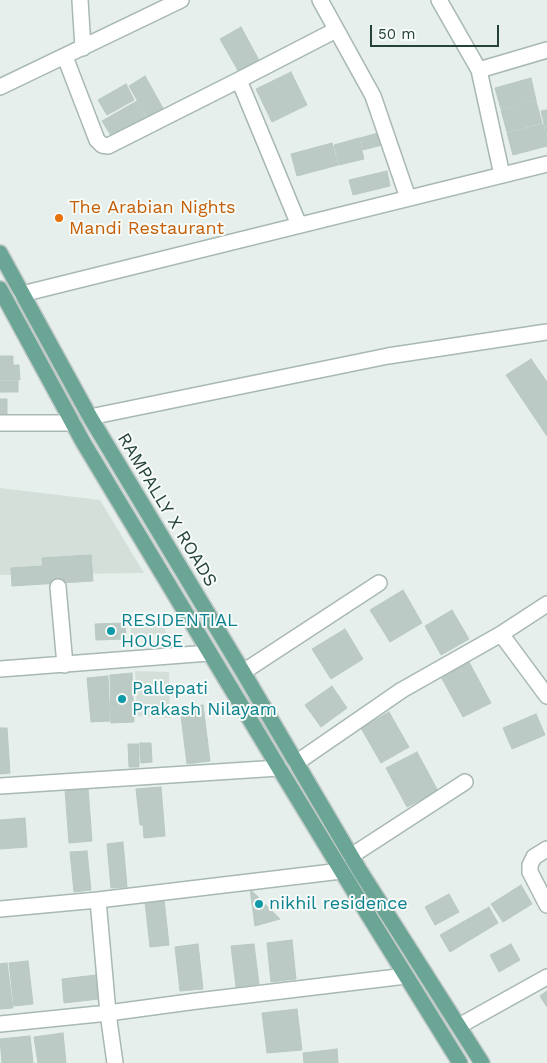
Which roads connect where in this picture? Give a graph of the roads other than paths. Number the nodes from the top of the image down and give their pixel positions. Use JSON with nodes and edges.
{"nodes":[{"id":1,"x":80,"y":0,"type":"edge"},
{"id":2,"x":182,"y":0,"type":"edge"},
{"id":3,"x":320,"y":0,"type":"edge"},
{"id":4,"x":439,"y":0,"type":"edge"},
{"id":5,"x":336,"y":30,"type":"junction"},
{"id":6,"x":83,"y":48,"type":"junction"},
{"id":7,"x":547,"y":50,"type":"edge"},
{"id":8,"x":64,"y":57,"type":"junction"},
{"id":9,"x":479,"y":70,"type":"junction"},
{"id":10,"x":239,"y":80,"type":"junction"},
{"id":11,"x":0,"y":87,"type":"edge"},
{"id":12,"x":547,"y":164,"type":"edge"},
{"id":13,"x":502,"y":175,"type":"junction"},
{"id":14,"x":408,"y":198,"type":"junction"},
{"id":15,"x":298,"y":226,"type":"junction"},
{"id":16,"x":0,"y":253,"type":"edge"},
{"id":17,"x":0,"y":289,"type":"edge"},
{"id":18,"x":22,"y":294,"type":"junction"},
{"id":19,"x":547,"y":332,"type":"edge"},
{"id":20,"x":90,"y":417,"type":"junction"},
{"id":21,"x":0,"y":423,"type":"edge"},
{"id":22,"x":73,"y":423,"type":"junction"},
{"id":23,"x":379,"y":583,"type":"dead end"},
{"id":24,"x":58,"y":587,"type":"dead end"},
{"id":25,"x":547,"y":604,"type":"edge"},
{"id":26,"x":501,"y":634,"type":"junction"},
{"id":27,"x":209,"y":653,"type":"junction"},
{"id":28,"x":65,"y":665,"type":"junction"},
{"id":29,"x":0,"y":669,"type":"edge"},
{"id":30,"x":243,"y":672,"type":"junction"},
{"id":31,"x":547,"y":696,"type":"edge"},
{"id":32,"x":296,"y":763,"type":"junction"},
{"id":33,"x":279,"y":768,"type":"junction"},
{"id":34,"x":465,"y":782,"type":"dead end"},
{"id":35,"x":0,"y":786,"type":"edge"},
{"id":36,"x":547,"y":849,"type":"edge"},
{"id":37,"x":351,"y":856,"type":"junction"},
{"id":38,"x":342,"y":871,"type":"junction"},
{"id":39,"x":98,"y":900,"type":"junction"},
{"id":40,"x":547,"y":905,"type":"edge"},
{"id":41,"x":0,"y":909,"type":"edge"},
{"id":42,"x":406,"y":976,"type":"junction"},
{"id":43,"x":547,"y":978,"type":"edge"},
{"id":44,"x":108,"y":1013,"type":"junction"},
{"id":45,"x":0,"y":1024,"type":"edge"},
{"id":46,"x":459,"y":1026,"type":"junction"},
{"id":47,"x":115,"y":1063,"type":"edge"},
{"id":48,"x":460,"y":1063,"type":"edge"},
{"id":49,"x":482,"y":1063,"type":"edge"}],
"edges":[{"from":1,"to":6,"type":"street"},
{"from":2,"to":6,"type":"street"},
{"from":3,"to":5,"type":"street"},
{"from":4,"to":9,"type":"street"},
{"from":5,"to":10,"type":"street"},
{"from":5,"to":14,"type":"street"},
{"from":6,"to":8,"type":"street"},
{"from":7,"to":9,"type":"street"},
{"from":8,"to":10,"type":"street"},
{"from":8,"to":11,"type":"street"},
{"from":9,"to":13,"type":"street"},
{"from":10,"to":15,"type":"street"},
{"from":12,"to":13,"type":"street"},
{"from":13,"to":14,"type":"street"},
{"from":14,"to":15,"type":"street"},
{"from":15,"to":18,"type":"street"},
{"from":16,"to":18,"type":"main road","name":"RAMPALLY X ROADS"},
{"from":17,"to":22,"type":"main road","name":"RAMPALLY X ROADS"},
{"from":18,"to":20,"type":"main road","name":"RAMPALLY X ROADS"},
{"from":19,"to":20,"type":"street"},
{"from":20,"to":30,"type":"main road","name":"RAMPALLY X ROADS"},
{"from":21,"to":22,"type":"street"},
{"from":22,"to":27,"type":"main road","name":"RAMPALLY X ROADS"},
{"from":23,"to":30,"type":"street"},
{"from":24,"to":28,"type":"street"},
{"from":25,"to":26,"type":"street"},
{"from":26,"to":31,"type":"street"},
{"from":26,"to":32,"type":"street"},
{"from":27,"to":28,"type":"street"},
{"from":27,"to":33,"type":"main road","name":"RAMPALLY X ROADS"},
{"from":28,"to":29,"type":"street"},
{"from":30,"to":32,"type":"main road","name":"RAMPALLY X ROADS"},
{"from":32,"to":37,"type":"main road","name":"RAMPALLY X ROADS"},
{"from":33,"to":35,"type":"street"},
{"from":33,"to":38,"type":"main road","name":"RAMPALLY X ROADS"},
{"from":34,"to":37,"type":"street"},
{"from":36,"to":40,"type":"street"},
{"from":37,"to":46,"type":"main road","name":"RAMPALLY X ROADS"},
{"from":38,"to":39,"type":"street"},
{"from":38,"to":42,"type":"main road","name":"RAMPALLY X ROADS"},
{"from":39,"to":41,"type":"street"},
{"from":39,"to":44,"type":"street"},
{"from":42,"to":44,"type":"street"},
{"from":42,"to":48,"type":"main road","name":"RAMPALLY X ROADS"},
{"from":43,"to":46,"type":"street"},
{"from":44,"to":45,"type":"street"},
{"from":44,"to":47,"type":"street"},
{"from":46,"to":49,"type":"main road","name":"RAMPALLY X ROADS"}]}
